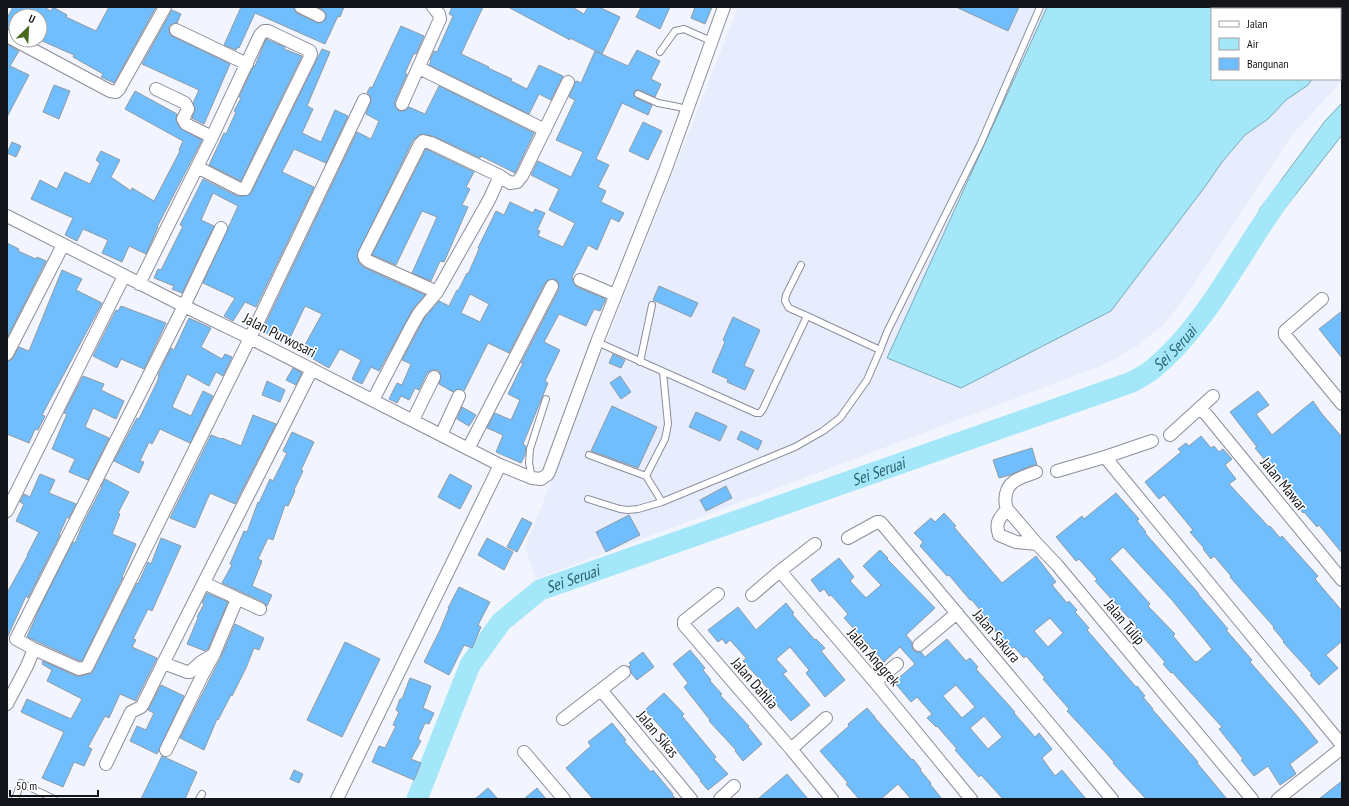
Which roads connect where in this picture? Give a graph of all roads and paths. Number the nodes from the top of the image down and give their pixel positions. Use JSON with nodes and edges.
{"nodes":[{"id":1,"x":165,"y":7,"type":"edge"},
{"id":2,"x":301,"y":7,"type":"edge"},
{"id":3,"x":433,"y":7,"type":"edge"},
{"id":4,"x":724,"y":7,"type":"edge"},
{"id":5,"x":1040,"y":7,"type":"edge"},
{"id":6,"x":319,"y":16,"type":"dead end"},
{"id":7,"x":176,"y":30,"type":"dead end"},
{"id":8,"x":7,"y":36,"type":"edge"},
{"id":9,"x":712,"y":41,"type":"junction"},
{"id":10,"x":660,"y":52,"type":"dead end"},
{"id":11,"x":247,"y":64,"type":"junction"},
{"id":12,"x":419,"y":68,"type":"junction"},
{"id":13,"x":568,"y":82,"type":"dead end"},
{"id":14,"x":156,"y":89,"type":"dead end"},
{"id":15,"x":638,"y":94,"type":"dead end"},
{"id":16,"x":364,"y":100,"type":"dead end"},
{"id":17,"x":402,"y":104,"type":"dead end"},
{"id":18,"x":686,"y":110,"type":"junction"},
{"id":19,"x":545,"y":130,"type":"junction"},
{"id":20,"x":212,"y":137,"type":"junction"},
{"id":21,"x":197,"y":167,"type":"junction"},
{"id":22,"x":500,"y":176,"type":"junction"},
{"id":23,"x":7,"y":216,"type":"edge"},
{"id":24,"x":221,"y":228,"type":"dead end"},
{"id":25,"x":63,"y":245,"type":"junction"},
{"id":26,"x":801,"y":265,"type":"dead end"},
{"id":27,"x":124,"y":276,"type":"junction"},
{"id":28,"x":580,"y":280,"type":"dead end"},
{"id":29,"x":139,"y":284,"type":"junction"},
{"id":30,"x":552,"y":286,"type":"dead end"},
{"id":31,"x":437,"y":292,"type":"junction"},
{"id":32,"x":615,"y":296,"type":"junction"},
{"id":33,"x":1322,"y":299,"type":"dead end"},
{"id":34,"x":652,"y":305,"type":"dead end"},
{"id":35,"x":184,"y":306,"type":"junction"},
{"id":36,"x":807,"y":316,"type":"junction"},
{"id":37,"x":250,"y":338,"type":"junction"},
{"id":38,"x":597,"y":342,"type":"junction"},
{"id":39,"x":880,"y":350,"type":"junction"},
{"id":40,"x":7,"y":354,"type":"edge"},
{"id":41,"x":640,"y":362,"type":"junction"},
{"id":42,"x":312,"y":369,"type":"junction"},
{"id":43,"x":663,"y":372,"type":"junction"},
{"id":44,"x":434,"y":378,"type":"dead end"},
{"id":45,"x":459,"y":396,"type":"dead end"},
{"id":46,"x":1213,"y":396,"type":"dead end"},
{"id":47,"x":546,"y":399,"type":"dead end"},
{"id":48,"x":373,"y":400,"type":"junction"},
{"id":49,"x":1342,"y":404,"type":"edge"},
{"id":50,"x":1201,"y":408,"type":"junction"},
{"id":51,"x":413,"y":420,"type":"junction"},
{"id":52,"x":442,"y":435,"type":"junction"},
{"id":53,"x":1170,"y":435,"type":"dead end"},
{"id":54,"x":1152,"y":441,"type":"dead end"},
{"id":55,"x":468,"y":449,"type":"junction"},
{"id":56,"x":589,"y":455,"type":"dead end"},
{"id":57,"x":1105,"y":457,"type":"junction"},
{"id":58,"x":500,"y":465,"type":"junction"},
{"id":59,"x":1057,"y":471,"type":"dead end"},
{"id":60,"x":1036,"y":472,"type":"dead end"},
{"id":61,"x":646,"y":476,"type":"junction"},
{"id":62,"x":536,"y":479,"type":"junction"},
{"id":63,"x":588,"y":499,"type":"dead end"},
{"id":64,"x":662,"y":502,"type":"junction"},
{"id":65,"x":1007,"y":509,"type":"junction"},
{"id":66,"x":7,"y":511,"type":"edge"},
{"id":67,"x":848,"y":538,"type":"dead end"},
{"id":68,"x":815,"y":544,"type":"dead end"},
{"id":69,"x":1037,"y":544,"type":"junction"},
{"id":70,"x":780,"y":571,"type":"junction"},
{"id":71,"x":1342,"y":580,"type":"edge"},
{"id":72,"x":204,"y":583,"type":"junction"},
{"id":73,"x":718,"y":594,"type":"dead end"},
{"id":74,"x":752,"y":595,"type":"dead end"},
{"id":75,"x":237,"y":599,"type":"junction"},
{"id":76,"x":260,"y":609,"type":"dead end"},
{"id":77,"x":957,"y":613,"type":"junction"},
{"id":78,"x":11,"y":637,"type":"edge"},
{"id":79,"x":919,"y":645,"type":"dead end"},
{"id":80,"x":34,"y":649,"type":"junction"},
{"id":81,"x":214,"y":654,"type":"junction"},
{"id":82,"x":163,"y":663,"type":"junction"},
{"id":83,"x":897,"y":664,"type":"dead end"},
{"id":84,"x":624,"y":672,"type":"dead end"},
{"id":85,"x":875,"y":682,"type":"junction"},
{"id":86,"x":601,"y":690,"type":"junction"},
{"id":87,"x":7,"y":704,"type":"edge"},
{"id":88,"x":826,"y":718,"type":"dead end"},
{"id":89,"x":563,"y":719,"type":"dead end"},
{"id":90,"x":1342,"y":746,"type":"edge"},
{"id":91,"x":791,"y":748,"type":"junction"},
{"id":92,"x":166,"y":750,"type":"dead end"},
{"id":93,"x":524,"y":752,"type":"dead end"},
{"id":94,"x":106,"y":764,"type":"dead end"},
{"id":95,"x":734,"y":786,"type":"dead end"},
{"id":96,"x":15,"y":799,"type":"edge"},
{"id":97,"x":54,"y":799,"type":"edge"},
{"id":98,"x":337,"y":799,"type":"edge"},
{"id":99,"x":564,"y":799,"type":"edge"},
{"id":100,"x":691,"y":799,"type":"edge"},
{"id":101,"x":720,"y":799,"type":"edge"},
{"id":102,"x":832,"y":799,"type":"edge"},
{"id":103,"x":971,"y":799,"type":"edge"},
{"id":104,"x":1112,"y":799,"type":"edge"},
{"id":105,"x":1252,"y":799,"type":"edge"},
{"id":106,"x":1278,"y":799,"type":"edge"}],
"edges":[{"from":1,"to":8,"type":"street"},
{"from":2,"to":6,"type":"street"},
{"from":3,"to":12,"type":"street"},
{"from":4,"to":9,"type":"street"},
{"from":5,"to":39,"type":"lane"},
{"from":7,"to":11,"type":"street"},
{"from":9,"to":10,"type":"lane"},
{"from":9,"to":18,"type":"street"},
{"from":11,"to":20,"type":"street"},
{"from":11,"to":21,"type":"street"},
{"from":12,"to":17,"type":"street"},
{"from":12,"to":19,"type":"street"},
{"from":13,"to":19,"type":"street"},
{"from":14,"to":20,"type":"street"},
{"from":15,"to":18,"type":"lane"},
{"from":16,"to":37,"type":"street"},
{"from":18,"to":32,"type":"street"},
{"from":19,"to":22,"type":"street"},
{"from":20,"to":21,"type":"street"},
{"from":21,"to":29,"type":"street"},
{"from":22,"to":31,"type":"street"},
{"from":22,"to":31,"type":"street"},
{"from":23,"to":25,"type":"street","name":"Jalan Purwosari"},
{"from":24,"to":35,"type":"street"},
{"from":25,"to":27,"type":"street","name":"Jalan Purwosari"},
{"from":25,"to":40,"type":"street"},
{"from":26,"to":36,"type":"lane"},
{"from":27,"to":29,"type":"street","name":"Jalan Purwosari"},
{"from":27,"to":66,"type":"street"},
{"from":28,"to":32,"type":"street"},
{"from":29,"to":35,"type":"street","name":"Jalan Purwosari"},
{"from":30,"to":55,"type":"street"},
{"from":31,"to":48,"type":"street"},
{"from":32,"to":38,"type":"street"},
{"from":33,"to":49,"type":"street"},
{"from":34,"to":41,"type":"lane"},
{"from":35,"to":37,"type":"street","name":"Jalan Purwosari"},
{"from":35,"to":78,"type":"street"},
{"from":36,"to":39,"type":"lane"},
{"from":36,"to":43,"type":"lane"},
{"from":37,"to":42,"type":"street","name":"Jalan Purwosari"},
{"from":37,"to":80,"type":"street"},
{"from":38,"to":41,"type":"lane"},
{"from":38,"to":62,"type":"street"},
{"from":39,"to":64,"type":"lane"},
{"from":41,"to":43,"type":"lane"},
{"from":42,"to":48,"type":"street","name":"Jalan Purwosari"},
{"from":42,"to":72,"type":"street"},
{"from":43,"to":61,"type":"lane"},
{"from":44,"to":51,"type":"street"},
{"from":45,"to":52,"type":"street"},
{"from":46,"to":50,"type":"street"},
{"from":47,"to":62,"type":"lane"},
{"from":48,"to":51,"type":"street","name":"Jalan Purwosari"},
{"from":50,"to":53,"type":"street"},
{"from":50,"to":71,"type":"street","name":"Jalan Mawar"},
{"from":51,"to":52,"type":"street","name":"Jalan Purwosari"},
{"from":52,"to":55,"type":"street","name":"Jalan Purwosari"},
{"from":54,"to":57,"type":"street"},
{"from":55,"to":58,"type":"street","name":"Jalan Purwosari"},
{"from":56,"to":61,"type":"lane"},
{"from":57,"to":59,"type":"street"},
{"from":57,"to":90,"type":"street"},
{"from":58,"to":62,"type":"street","name":"Jalan Purwosari"},
{"from":58,"to":98,"type":"street"},
{"from":60,"to":65,"type":"street"},
{"from":61,"to":64,"type":"lane"},
{"from":63,"to":64,"type":"lane"},
{"from":65,"to":69,"type":"street","name":"Jalan Tulip"},
{"from":65,"to":69,"type":"street"},
{"from":67,"to":77,"type":"street","name":"Jalan Sakura"},
{"from":68,"to":70,"type":"street"},
{"from":69,"to":105,"type":"street","name":"Jalan Tulip"},
{"from":70,"to":74,"type":"street"},
{"from":70,"to":85,"type":"street","name":"Jalan Anggrek"},
{"from":72,"to":75,"type":"street"},
{"from":72,"to":82,"type":"street"},
{"from":73,"to":91,"type":"street","name":"Jalan Dahlia"},
{"from":75,"to":76,"type":"street"},
{"from":75,"to":81,"type":"street"},
{"from":77,"to":79,"type":"street"},
{"from":77,"to":104,"type":"street","name":"Jalan Sakura"},
{"from":78,"to":80,"type":"street"},
{"from":80,"to":87,"type":"street"},
{"from":81,"to":82,"type":"street"},
{"from":81,"to":92,"type":"street"},
{"from":82,"to":94,"type":"street"},
{"from":83,"to":85,"type":"street"},
{"from":84,"to":86,"type":"street"},
{"from":85,"to":103,"type":"street","name":"Jalan Anggrek"},
{"from":86,"to":89,"type":"street"},
{"from":86,"to":100,"type":"street","name":"Jalan Sikas"},
{"from":88,"to":91,"type":"street"},
{"from":90,"to":106,"type":"street"},
{"from":91,"to":102,"type":"street","name":"Jalan Dahlia"},
{"from":93,"to":99,"type":"street"},
{"from":95,"to":101,"type":"street"},
{"from":96,"to":97,"type":"lane"}]}
